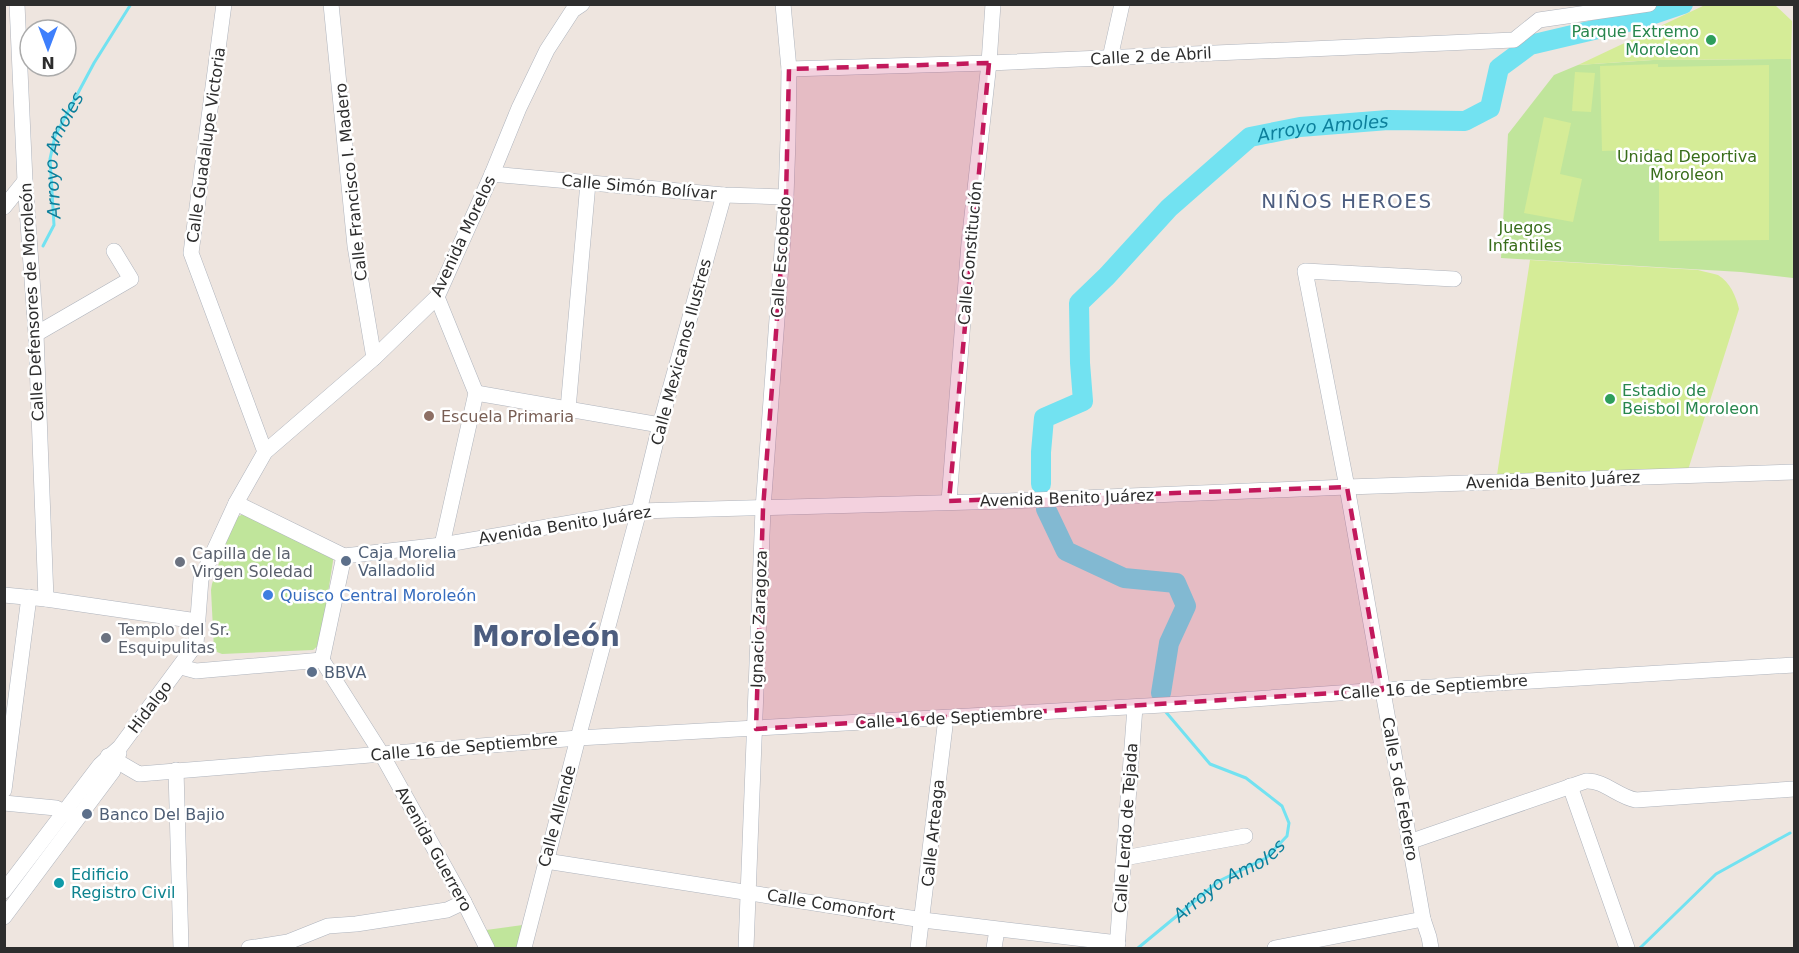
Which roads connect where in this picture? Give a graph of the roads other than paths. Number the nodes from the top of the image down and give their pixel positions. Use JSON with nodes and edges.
{"nodes":[{"id":1,"x":17,"y":4,"type":"edge"},
{"id":2,"x":224,"y":4,"type":"edge"},
{"id":3,"x":332,"y":4,"type":"edge"},
{"id":4,"x":783,"y":4,"type":"edge"},
{"id":5,"x":993,"y":4,"type":"edge"},
{"id":6,"x":1122,"y":4,"type":"edge"},
{"id":7,"x":1649,"y":4,"type":"edge"},
{"id":8,"x":577,"y":6,"type":"edge"},
{"id":9,"x":1110,"y":58,"type":"junction"},
{"id":10,"x":11,"y":60,"type":"edge"},
{"id":11,"x":989,"y":63,"type":"junction"},
{"id":12,"x":789,"y":69,"type":"junction"},
{"id":13,"x":492,"y":174,"type":"junction"},
{"id":14,"x":25,"y":181,"type":"junction"},
{"id":15,"x":588,"y":183,"type":"junction"},
{"id":16,"x":724,"y":195,"type":"junction"},
{"id":17,"x":786,"y":197,"type":"junction"},
{"id":18,"x":4,"y":207,"type":"edge"},
{"id":19,"x":114,"y":251,"type":"dead end"},
{"id":20,"x":1454,"y":279,"type":"dead end"},
{"id":21,"x":437,"y":297,"type":"junction"},
{"id":22,"x":36,"y":334,"type":"junction"},
{"id":23,"x":374,"y":358,"type":"junction"},
{"id":24,"x":476,"y":393,"type":"junction"},
{"id":25,"x":568,"y":409,"type":"junction"},
{"id":26,"x":660,"y":425,"type":"junction"},
{"id":27,"x":265,"y":452,"type":"junction"},
{"id":28,"x":1794,"y":472,"type":"edge"},
{"id":29,"x":1347,"y":487,"type":"junction"},
{"id":30,"x":949,"y":501,"type":"junction"},
{"id":31,"x":236,"y":503,"type":"junction"},
{"id":32,"x":763,"y":509,"type":"junction"},
{"id":33,"x":639,"y":511,"type":"junction"},
{"id":34,"x":442,"y":545,"type":"junction"},
{"id":35,"x":344,"y":556,"type":"junction"},
{"id":36,"x":4,"y":595,"type":"edge"},
{"id":37,"x":29,"y":597,"type":"junction"},
{"id":38,"x":46,"y":599,"type":"junction"},
{"id":39,"x":197,"y":621,"type":"junction"},
{"id":40,"x":322,"y":660,"type":"junction"},
{"id":41,"x":1794,"y":665,"type":"edge"},
{"id":42,"x":181,"y":667,"type":"junction"},
{"id":43,"x":1382,"y":690,"type":"junction"},
{"id":44,"x":1135,"y":707,"type":"junction"},
{"id":45,"x":946,"y":718,"type":"junction"},
{"id":46,"x":756,"y":729,"type":"junction"},
{"id":47,"x":578,"y":738,"type":"junction"},
{"id":48,"x":381,"y":753,"type":"junction"},
{"id":49,"x":115,"y":755,"type":"junction"},
{"id":50,"x":176,"y":770,"type":"junction"},
{"id":51,"x":1570,"y":786,"type":"junction"},
{"id":52,"x":1794,"y":789,"type":"edge"},
{"id":53,"x":4,"y":790,"type":"edge"},
{"id":54,"x":4,"y":803,"type":"edge"},
{"id":55,"x":71,"y":815,"type":"junction"},
{"id":56,"x":1245,"y":836,"type":"dead end"},
{"id":57,"x":1409,"y":842,"type":"junction"},
{"id":58,"x":1124,"y":858,"type":"junction"},
{"id":59,"x":546,"y":861,"type":"junction"},
{"id":60,"x":4,"y":891,"type":"edge"},
{"id":61,"x":749,"y":892,"type":"junction"},
{"id":62,"x":464,"y":902,"type":"junction"},
{"id":63,"x":4,"y":917,"type":"edge"},
{"id":64,"x":1423,"y":919,"type":"junction"},
{"id":65,"x":923,"y":920,"type":"junction"},
{"id":66,"x":997,"y":930,"type":"junction"},
{"id":67,"x":1118,"y":946,"type":"edge"},
{"id":68,"x":181,"y":948,"type":"edge"},
{"id":69,"x":249,"y":948,"type":"edge"},
{"id":70,"x":487,"y":948,"type":"edge"},
{"id":71,"x":524,"y":948,"type":"edge"},
{"id":72,"x":746,"y":948,"type":"edge"},
{"id":73,"x":918,"y":948,"type":"edge"},
{"id":74,"x":994,"y":948,"type":"edge"},
{"id":75,"x":1275,"y":948,"type":"edge"},
{"id":76,"x":1431,"y":948,"type":"edge"},
{"id":77,"x":1627,"y":948,"type":"edge"}],
"edges":[{"from":1,"to":10,"type":"street","name":"Calle Defensores de Moroleón"},
{"from":2,"to":27,"type":"street","name":"Calle Guadalupe Victoria"},
{"from":3,"to":23,"type":"street","name":"Calle Francisco I. Madero"},
{"from":4,"to":12,"type":"street","name":"Calle Escobedo"},
{"from":5,"to":11,"type":"street","name":"Calle Constitución"},
{"from":6,"to":9,"type":"street"},
{"from":7,"to":9,"type":"street","name":"Calle 2 de Abril"},
{"from":8,"to":13,"type":"street","name":"Avenida Morelos"},
{"from":9,"to":11,"type":"street","name":"Calle 2 de Abril"},
{"from":10,"to":14,"type":"street","name":"Calle Defensores de Moroleón"},
{"from":11,"to":12,"type":"street","name":"Calle 2 de Abril"},
{"from":11,"to":30,"type":"street","name":"Calle Constitución"},
{"from":12,"to":17,"type":"street","name":"Calle Escobedo"},
{"from":13,"to":15,"type":"street","name":"Calle Simón Bolívar"},
{"from":13,"to":21,"type":"street","name":"Avenida Morelos"},
{"from":14,"to":18,"type":"street"},
{"from":14,"to":22,"type":"street","name":"Calle Defensores de Moroleón"},
{"from":15,"to":16,"type":"street","name":"Calle Simón Bolívar"},
{"from":15,"to":25,"type":"street"},
{"from":16,"to":17,"type":"street","name":"Calle Simón Bolívar"},
{"from":16,"to":26,"type":"street","name":"Calle Mexicanos Ilustres"},
{"from":17,"to":32,"type":"street","name":"Calle Escobedo"},
{"from":19,"to":22,"type":"street"},
{"from":20,"to":29,"type":"street","name":"Calle 5 de Febrero"},
{"from":21,"to":23,"type":"street","name":"Avenida Morelos"},
{"from":21,"to":24,"type":"street"},
{"from":22,"to":38,"type":"street","name":"Calle Defensores de Moroleón"},
{"from":23,"to":27,"type":"street","name":"Avenida Morelos"},
{"from":24,"to":25,"type":"street"},
{"from":24,"to":34,"type":"street"},
{"from":25,"to":26,"type":"street"},
{"from":26,"to":33,"type":"street","name":"Calle Mexicanos Ilustres"},
{"from":27,"to":31,"type":"street","name":"Avenida Morelos"},
{"from":28,"to":29,"type":"street","name":"Avenida Benito Juárez"},
{"from":29,"to":30,"type":"street","name":"Avenida Benito Juárez"},
{"from":29,"to":43,"type":"street","name":"Calle 5 de Febrero"},
{"from":30,"to":32,"type":"street","name":"Avenida Benito Juárez"},
{"from":31,"to":35,"type":"street"},
{"from":31,"to":39,"type":"street","name":"Hidalgo"},
{"from":32,"to":33,"type":"street","name":"Avenida Benito Juárez"},
{"from":32,"to":46,"type":"street","name":"Ignacio Zaragoza"},
{"from":33,"to":34,"type":"street","name":"Avenida Benito Juárez"},
{"from":33,"to":47,"type":"street","name":"Calle Allende"},
{"from":34,"to":35,"type":"street","name":"Avenida Benito Juárez"},
{"from":35,"to":40,"type":"street"},
{"from":36,"to":37,"type":"street"},
{"from":37,"to":38,"type":"street"},
{"from":37,"to":53,"type":"street"},
{"from":38,"to":39,"type":"street"},
{"from":39,"to":42,"type":"street","name":"Hidalgo"},
{"from":40,"to":42,"type":"street"},
{"from":40,"to":48,"type":"street","name":"Avenida Guerrero"},
{"from":41,"to":43,"type":"street","name":"Calle 16 de Septiembre"},
{"from":42,"to":49,"type":"street","name":"Hidalgo"},
{"from":43,"to":44,"type":"street","name":"Calle 16 de Septiembre"},
{"from":43,"to":57,"type":"street","name":"Calle 5 de Febrero"},
{"from":44,"to":45,"type":"street","name":"Calle 16 de Septiembre"},
{"from":44,"to":58,"type":"street","name":"Calle Lerdo de Tejada"},
{"from":45,"to":46,"type":"street","name":"Calle 16 de Septiembre"},
{"from":45,"to":65,"type":"street","name":"Calle Arteaga"},
{"from":46,"to":47,"type":"street","name":"Calle 16 de Septiembre"},
{"from":46,"to":61,"type":"street","name":"Ignacio Zaragoza"},
{"from":47,"to":48,"type":"street","name":"Calle 16 de Septiembre"},
{"from":47,"to":59,"type":"street","name":"Calle Allende"},
{"from":48,"to":50,"type":"street","name":"Calle 16 de Septiembre"},
{"from":48,"to":62,"type":"street","name":"Avenida Guerrero"},
{"from":49,"to":50,"type":"street","name":"Calle 16 de Septiembre"},
{"from":49,"to":55,"type":"street","name":"Hidalgo"},
{"from":50,"to":68,"type":"street"},
{"from":51,"to":52,"type":"street"},
{"from":51,"to":57,"type":"street"},
{"from":51,"to":77,"type":"street"},
{"from":54,"to":55,"type":"street"},
{"from":55,"to":60,"type":"street"},
{"from":55,"to":63,"type":"street"},
{"from":56,"to":58,"type":"street"},
{"from":57,"to":64,"type":"street","name":"Calle 5 de Febrero"},
{"from":58,"to":67,"type":"street","name":"Calle Lerdo de Tejada"},
{"from":59,"to":61,"type":"street","name":"Calle Comonfort"},
{"from":59,"to":71,"type":"street","name":"Calle Allende"},
{"from":61,"to":65,"type":"street","name":"Calle Comonfort"},
{"from":61,"to":72,"type":"street","name":"Ignacio Zaragoza"},
{"from":62,"to":69,"type":"street"},
{"from":62,"to":70,"type":"street","name":"Avenida Guerrero"},
{"from":64,"to":75,"type":"street"},
{"from":64,"to":76,"type":"street","name":"Calle 5 de Febrero"},
{"from":65,"to":66,"type":"street","name":"Calle Comonfort"},
{"from":65,"to":73,"type":"street","name":"Calle Arteaga"},
{"from":66,"to":67,"type":"street","name":"Calle Comonfort"},
{"from":66,"to":74,"type":"street"}]}
